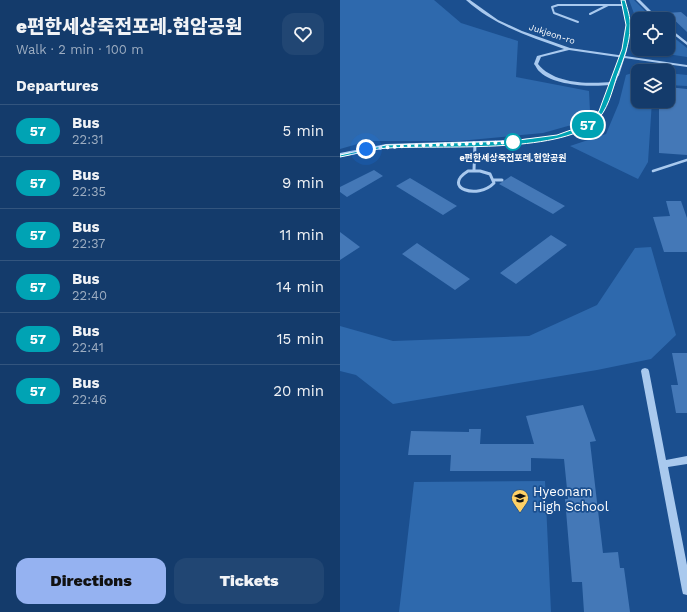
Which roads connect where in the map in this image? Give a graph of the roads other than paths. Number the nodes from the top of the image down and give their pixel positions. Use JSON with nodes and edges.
{"nodes":[{"id":1,"x":468,"y":0,"type":"edge"},
{"id":2,"x":638,"y":0,"type":"edge"},
{"id":3,"x":624,"y":2,"type":"edge"},
{"id":4,"x":608,"y":5,"type":"junction"},
{"id":5,"x":650,"y":12,"type":"edge"},
{"id":6,"x":590,"y":14,"type":"dead end"},
{"id":7,"x":578,"y":22,"type":"dead end"},
{"id":8,"x":675,"y":34,"type":"edge"},
{"id":9,"x":687,"y":44,"type":"edge"},
{"id":10,"x":569,"y":49,"type":"junction"},
{"id":11,"x":687,"y":66,"type":"edge"},
{"id":12,"x":613,"y":83,"type":"junction"},
{"id":13,"x":475,"y":144,"type":"junction"},
{"id":14,"x":340,"y":155,"type":"edge"},
{"id":15,"x":687,"y":160,"type":"edge"},
{"id":16,"x":474,"y":170,"type":"junction"},
{"id":17,"x":653,"y":171,"type":"dead end"},
{"id":18,"x":494,"y":180,"type":"junction"},
{"id":19,"x":502,"y":180,"type":"dead end"},
{"id":20,"x":645,"y":371,"type":"dead end"},
{"id":21,"x":687,"y":460,"type":"edge"},
{"id":22,"x":663,"y":464,"type":"junction"},
{"id":23,"x":687,"y":590,"type":"edge"}],
"edges":[{"from":1,"to":10,"type":"street","name":"Jukjeon-ro"},
{"from":2,"to":5,"type":"street"},
{"from":3,"to":4,"type":"lane"},
{"from":3,"to":12,"type":"street","bridge":true},
{"from":4,"to":6,"type":"lane"},
{"from":4,"to":7,"type":"lane"},
{"from":8,"to":9,"type":"street"},
{"from":10,"to":11,"type":"street","name":"Jukjeon-ro"},
{"from":10,"to":12,"type":"street"},
{"from":12,"to":13,"type":"street"},
{"from":13,"to":14,"type":"street"},
{"from":13,"to":16,"type":"street"},
{"from":15,"to":17,"type":"lane"},
{"from":16,"to":18,"type":"street"},
{"from":16,"to":18,"type":"street"},
{"from":18,"to":19,"type":"street"},
{"from":20,"to":22,"type":"street"},
{"from":21,"to":22,"type":"street"},
{"from":22,"to":23,"type":"street"}]}
